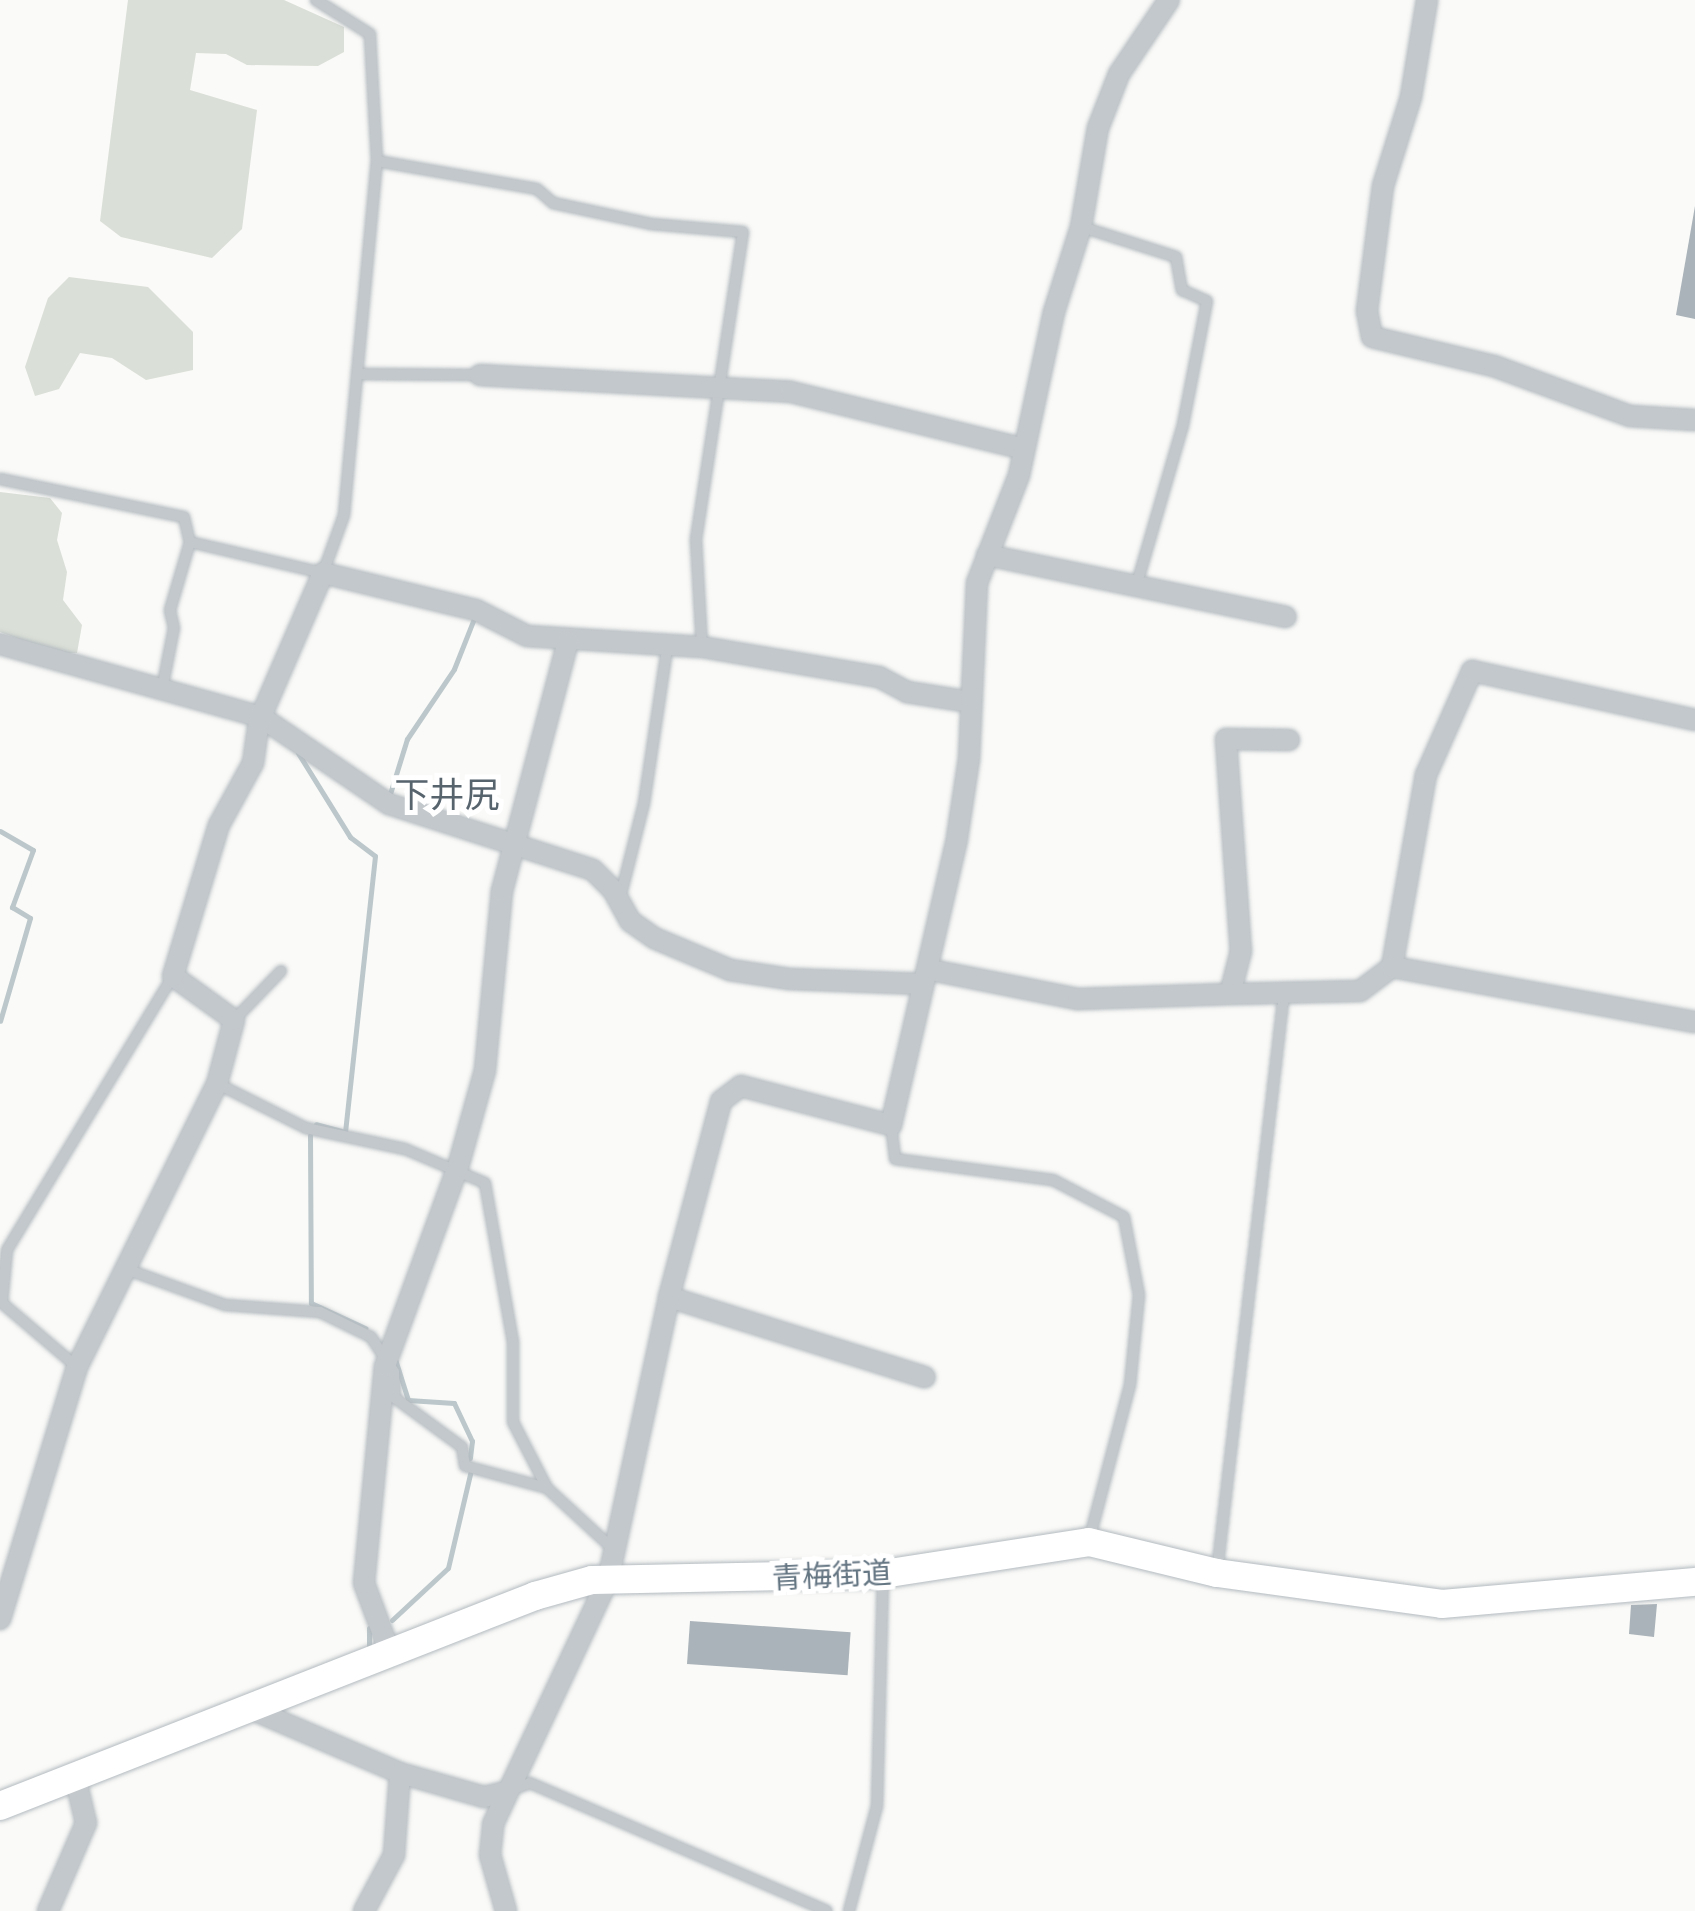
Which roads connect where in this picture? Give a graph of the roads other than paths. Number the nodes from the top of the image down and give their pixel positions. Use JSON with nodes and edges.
{"nodes":[{"id":1,"x":316,"y":0,"type":"edge"},
{"id":2,"x":1169,"y":0,"type":"edge"},
{"id":3,"x":1426,"y":0,"type":"edge"},
{"id":4,"x":378,"y":161,"type":"junction"},
{"id":5,"x":1080,"y":227,"type":"junction"},
{"id":6,"x":357,"y":374,"type":"junction"},
{"id":7,"x":480,"y":376,"type":"joint"},
{"id":8,"x":720,"y":385,"type":"junction"},
{"id":9,"x":1695,"y":420,"type":"edge"},
{"id":10,"x":1024,"y":448,"type":"junction"},
{"id":11,"x":0,"y":479,"type":"edge"},
{"id":12,"x":190,"y":542,"type":"junction"},
{"id":13,"x":987,"y":555,"type":"junction"},
{"id":14,"x":323,"y":573,"type":"junction"},
{"id":15,"x":1136,"y":588,"type":"junction"},
{"id":16,"x":1286,"y":617,"type":"dead end"},
{"id":17,"x":568,"y":642,"type":"junction"},
{"id":18,"x":0,"y":644,"type":"edge"},
{"id":19,"x":702,"y":647,"type":"junction"},
{"id":20,"x":667,"y":649,"type":"junction"},
{"id":21,"x":162,"y":691,"type":"junction"},
{"id":22,"x":971,"y":702,"type":"junction"},
{"id":23,"x":260,"y":719,"type":"junction"},
{"id":24,"x":1695,"y":720,"type":"edge"},
{"id":25,"x":1288,"y":740,"type":"dead end"},
{"id":26,"x":516,"y":847,"type":"junction"},
{"id":27,"x":620,"y":901,"type":"junction"},
{"id":28,"x":1392,"y":967,"type":"junction"},
{"id":29,"x":281,"y":970,"type":"dead end"},
{"id":30,"x":173,"y":976,"type":"junction"},
{"id":31,"x":927,"y":977,"type":"junction"},
{"id":32,"x":1284,"y":992,"type":"junction"},
{"id":33,"x":1230,"y":994,"type":"junction"},
{"id":34,"x":234,"y":1020,"type":"junction"},
{"id":35,"x":1695,"y":1022,"type":"edge"},
{"id":36,"x":217,"y":1084,"type":"junction"},
{"id":37,"x":891,"y":1126,"type":"junction"},
{"id":38,"x":458,"y":1167,"type":"junction"},
{"id":39,"x":126,"y":1269,"type":"junction"},
{"id":40,"x":669,"y":1296,"type":"junction"},
{"id":41,"x":388,"y":1360,"type":"junction"},
{"id":42,"x":77,"y":1368,"type":"junction"},
{"id":43,"x":925,"y":1378,"type":"dead end"},
{"id":44,"x":548,"y":1488,"type":"junction"},
{"id":45,"x":1089,"y":1542,"type":"junction"},
{"id":46,"x":614,"y":1549,"type":"junction"},
{"id":47,"x":1217,"y":1573,"type":"junction"},
{"id":48,"x":883,"y":1574,"type":"junction"},
{"id":49,"x":608,"y":1580,"type":"junction"},
{"id":50,"x":1693,"y":1585,"type":"edge"},
{"id":51,"x":1,"y":1610,"type":"edge"},
{"id":52,"x":390,"y":1653,"type":"junction"},
{"id":53,"x":250,"y":1709,"type":"junction"},
{"id":54,"x":400,"y":1773,"type":"junction"},
{"id":55,"x":75,"y":1776,"type":"junction"},
{"id":56,"x":506,"y":1792,"type":"junction"},
{"id":57,"x":0,"y":1806,"type":"edge"},
{"id":58,"x":374,"y":1906,"type":"edge"},
{"id":59,"x":48,"y":1911,"type":"edge"},
{"id":60,"x":506,"y":1911,"type":"edge"},
{"id":61,"x":827,"y":1911,"type":"edge"},
{"id":62,"x":849,"y":1911,"type":"edge"}],
"edges":[{"from":1,"to":4,"type":"lane"},
{"from":2,"to":5,"type":"street"},
{"from":3,"to":9,"type":"street"},
{"from":4,"to":6,"type":"lane"},
{"from":4,"to":8,"type":"lane"},
{"from":5,"to":10,"type":"street"},
{"from":5,"to":15,"type":"lane"},
{"from":6,"to":7,"type":"lane"},
{"from":6,"to":14,"type":"lane"},
{"from":7,"to":8,"type":"street"},
{"from":8,"to":10,"type":"street"},
{"from":8,"to":19,"type":"lane"},
{"from":10,"to":13,"type":"street"},
{"from":11,"to":12,"type":"lane"},
{"from":12,"to":14,"type":"lane"},
{"from":12,"to":21,"type":"lane"},
{"from":13,"to":15,"type":"street"},
{"from":13,"to":22,"type":"street"},
{"from":14,"to":17,"type":"street"},
{"from":14,"to":23,"type":"street"},
{"from":15,"to":16,"type":"street"},
{"from":17,"to":20,"type":"street"},
{"from":17,"to":26,"type":"street"},
{"from":18,"to":21,"type":"street"},
{"from":19,"to":20,"type":"street"},
{"from":19,"to":22,"type":"street"},
{"from":20,"to":27,"type":"lane"},
{"from":21,"to":23,"type":"street"},
{"from":22,"to":31,"type":"street"},
{"from":23,"to":26,"type":"street"},
{"from":23,"to":30,"type":"street"},
{"from":24,"to":28,"type":"street"},
{"from":25,"to":33,"type":"street"},
{"from":26,"to":27,"type":"street"},
{"from":26,"to":38,"type":"street"},
{"from":27,"to":31,"type":"street"},
{"from":28,"to":32,"type":"street"},
{"from":28,"to":35,"type":"street"},
{"from":29,"to":34,"type":"lane"},
{"from":30,"to":34,"type":"street"},
{"from":30,"to":42,"type":"lane"},
{"from":31,"to":33,"type":"street"},
{"from":31,"to":37,"type":"street"},
{"from":32,"to":33,"type":"street"},
{"from":32,"to":47,"type":"lane"},
{"from":34,"to":36,"type":"street"},
{"from":36,"to":38,"type":"lane"},
{"from":36,"to":39,"type":"street"},
{"from":37,"to":40,"type":"street"},
{"from":37,"to":45,"type":"lane"},
{"from":38,"to":41,"type":"street"},
{"from":38,"to":44,"type":"lane"},
{"from":39,"to":41,"type":"lane"},
{"from":39,"to":42,"type":"street"},
{"from":40,"to":43,"type":"street"},
{"from":40,"to":46,"type":"street"},
{"from":41,"to":44,"type":"lane"},
{"from":41,"to":52,"type":"street"},
{"from":42,"to":51,"type":"street"},
{"from":44,"to":46,"type":"lane"},
{"from":45,"to":47,"type":"main road","name":"青梅街道"},
{"from":45,"to":48,"type":"main road","name":"青梅街道"},
{"from":46,"to":49,"type":"street"},
{"from":47,"to":50,"type":"main road","name":"青梅街道"},
{"from":48,"to":49,"type":"main road","name":"青梅街道"},
{"from":48,"to":62,"type":"lane"},
{"from":49,"to":52,"type":"main road","name":"青梅街道"},
{"from":49,"to":56,"type":"street"},
{"from":52,"to":53,"type":"main road","name":"青梅街道"},
{"from":53,"to":54,"type":"street"},
{"from":53,"to":55,"type":"main road","name":"青梅街道"},
{"from":54,"to":56,"type":"street"},
{"from":54,"to":58,"type":"street"},
{"from":55,"to":57,"type":"main road","name":"青梅街道"},
{"from":55,"to":59,"type":"street"},
{"from":56,"to":60,"type":"street"},
{"from":56,"to":61,"type":"lane"}]}
